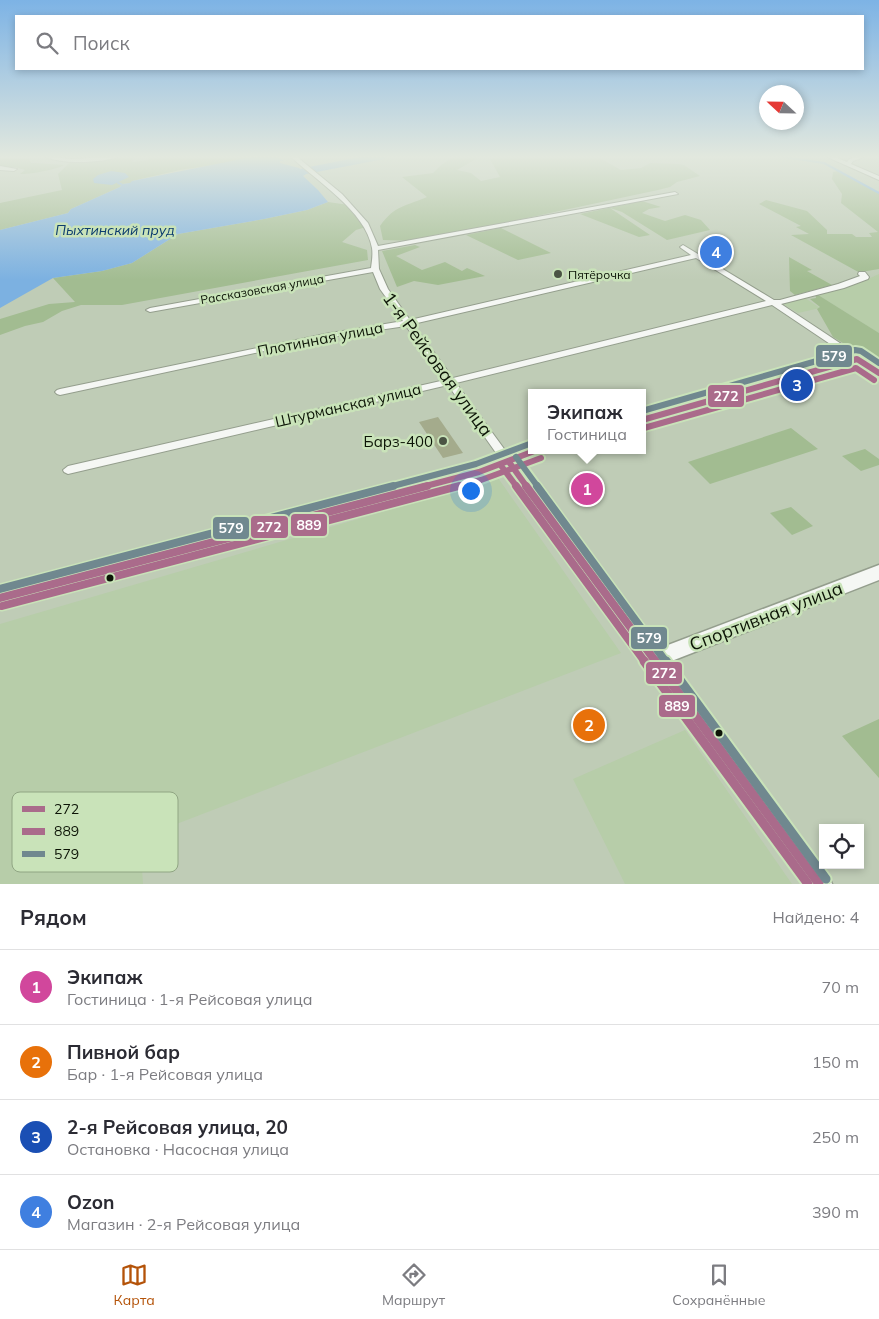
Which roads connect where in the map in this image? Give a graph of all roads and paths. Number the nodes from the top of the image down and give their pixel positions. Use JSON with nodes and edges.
{"nodes":[{"id":1,"x":342,"y":197,"type":"edge"},
{"id":2,"x":657,"y":197,"type":"edge"},
{"id":3,"x":683,"y":247,"type":"dead end"},
{"id":4,"x":375,"y":249,"type":"junction"},
{"id":5,"x":696,"y":256,"type":"junction"},
{"id":6,"x":375,"y":269,"type":"junction"},
{"id":7,"x":862,"y":274,"type":"dead end"},
{"id":8,"x":773,"y":302,"type":"junction"},
{"id":9,"x":150,"y":310,"type":"dead end"},
{"id":10,"x":407,"y":323,"type":"junction"},
{"id":11,"x":857,"y":359,"type":"junction"},
{"id":12,"x":879,"y":373,"type":"edge"},
{"id":13,"x":450,"y":381,"type":"junction"},
{"id":14,"x":60,"y":392,"type":"dead end"},
{"id":15,"x":646,"y":419,"type":"edge"},
{"id":16,"x":528,"y":454,"type":"edge"},
{"id":17,"x":508,"y":462,"type":"junction"},
{"id":18,"x":68,"y":470,"type":"dead end"},
{"id":19,"x":879,"y":572,"type":"edge"},
{"id":20,"x":0,"y":598,"type":"edge"},
{"id":21,"x":654,"y":659,"type":"junction"},
{"id":22,"x":818,"y":884,"type":"edge"}],
"edges":[{"from":1,"to":4,"type":"street"},
{"from":2,"to":4,"type":"street"},
{"from":3,"to":5,"type":"street"},
{"from":4,"to":6,"type":"street","name":"1-я Рейсовая улица"},
{"from":5,"to":8,"type":"street"},
{"from":5,"to":10,"type":"street","name":"Плотинная улица"},
{"from":6,"to":9,"type":"street","name":"Рассказовская улица"},
{"from":6,"to":10,"type":"street","name":"1-я Рейсовая улица"},
{"from":7,"to":8,"type":"street","name":"Штурманская улица"},
{"from":8,"to":11,"type":"street"},
{"from":8,"to":13,"type":"street","name":"Штурманская улица"},
{"from":10,"to":13,"type":"street","name":"1-я Рейсовая улица"},
{"from":10,"to":14,"type":"street","name":"Плотинная улица"},
{"from":11,"to":12,"type":"street"},
{"from":11,"to":15,"type":"street"},
{"from":13,"to":17,"type":"street","name":"1-я Рейсовая улица"},
{"from":13,"to":18,"type":"street","name":"Штурманская улица"},
{"from":16,"to":17,"type":"street"},
{"from":17,"to":20,"type":"street"},
{"from":17,"to":21,"type":"street","name":"1-я Рейсовая улица"},
{"from":19,"to":21,"type":"street","name":"Спортивная улица"},
{"from":21,"to":22,"type":"street","name":"1-я Рейсовая улица"}]}
